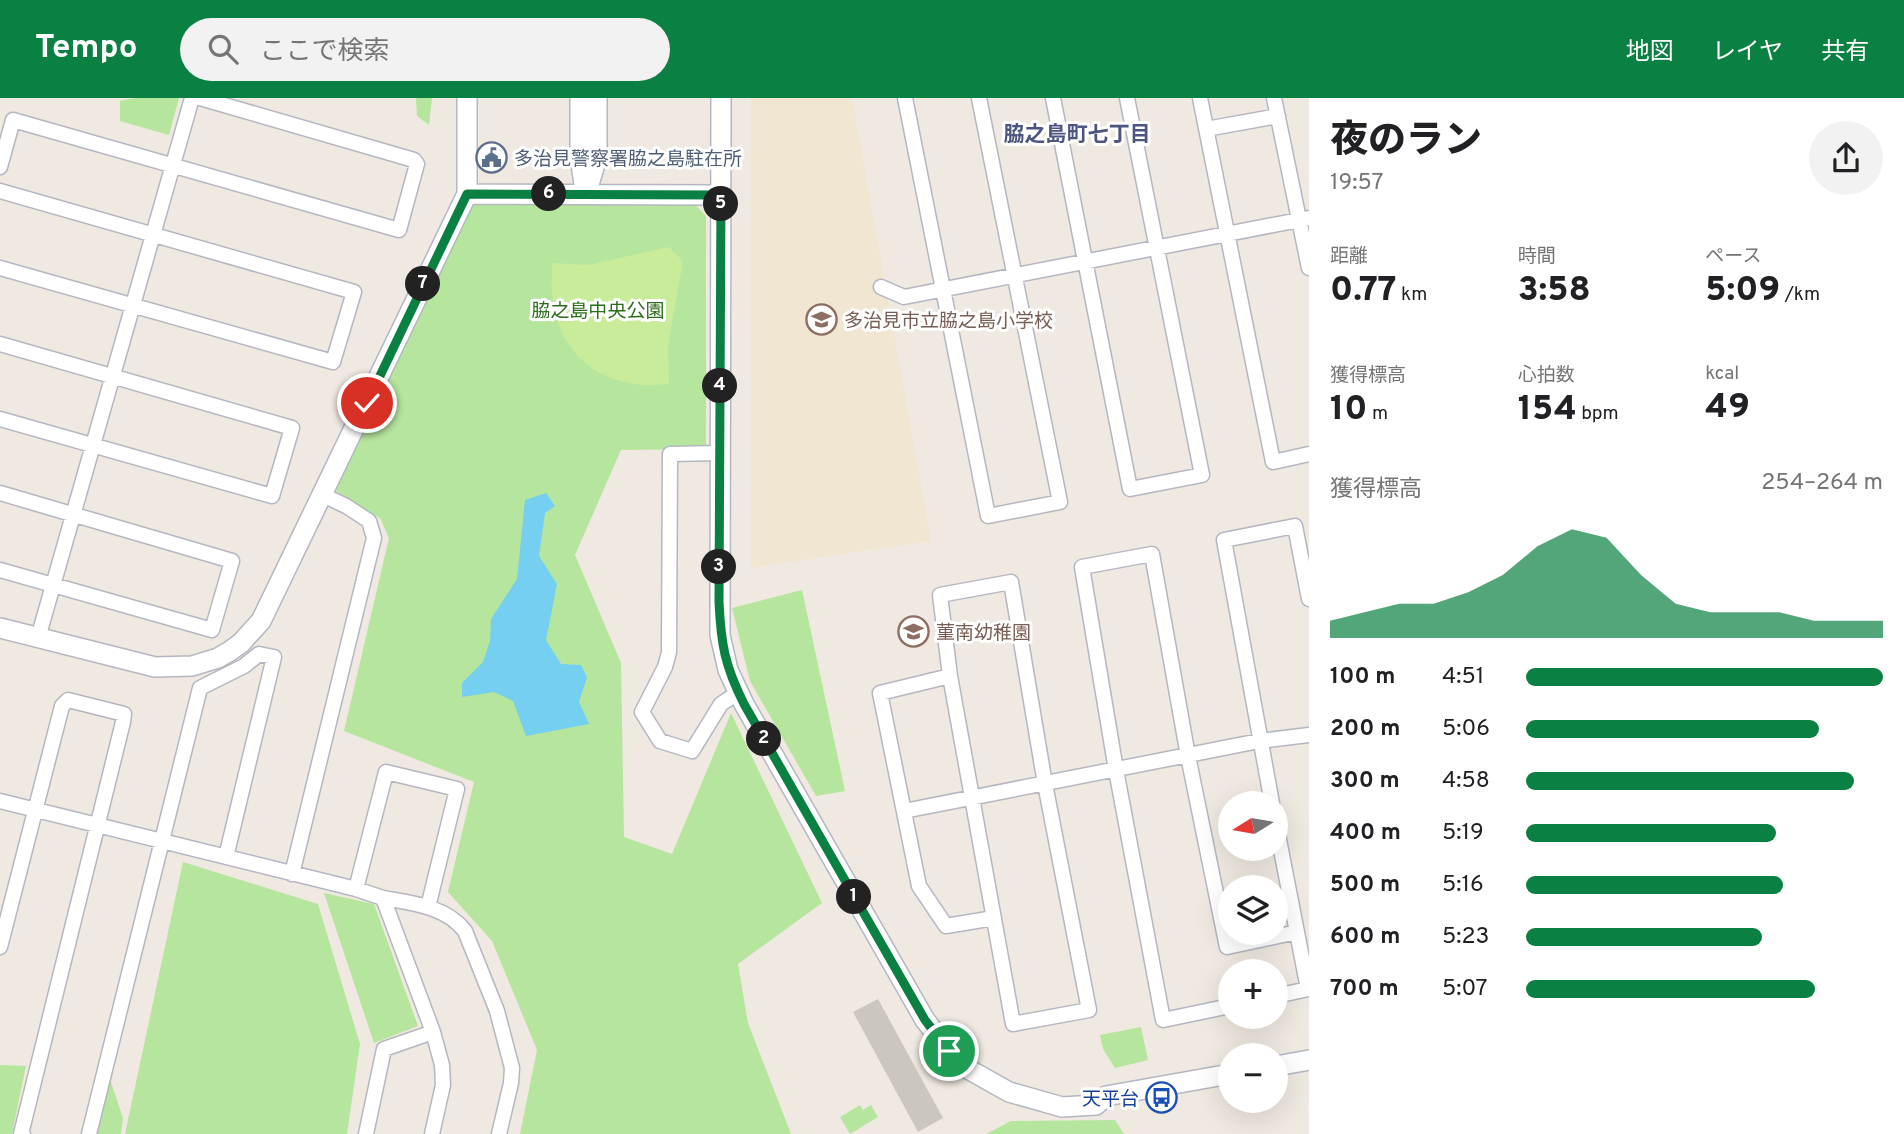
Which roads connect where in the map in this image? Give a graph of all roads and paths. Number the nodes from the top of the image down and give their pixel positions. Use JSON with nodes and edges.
{"nodes":[{"id":1,"x":192,"y":98,"type":"edge"},
{"id":2,"x":200,"y":98,"type":"edge"},
{"id":3,"x":467,"y":98,"type":"edge"},
{"id":4,"x":580,"y":98,"type":"edge"},
{"id":5,"x":597,"y":98,"type":"edge"},
{"id":6,"x":721,"y":98,"type":"edge"},
{"id":7,"x":905,"y":98,"type":"edge"},
{"id":8,"x":979,"y":98,"type":"edge"},
{"id":9,"x":1053,"y":98,"type":"edge"},
{"id":10,"x":1127,"y":98,"type":"edge"},
{"id":11,"x":1200,"y":98,"type":"edge"},
{"id":12,"x":1275,"y":98,"type":"edge"},
{"id":13,"x":1278,"y":116,"type":"junction"},
{"id":14,"x":1206,"y":129,"type":"junction"},
{"id":15,"x":174,"y":166,"type":"junction"},
{"id":16,"x":0,"y":167,"type":"edge"},
{"id":17,"x":0,"y":191,"type":"edge"},
{"id":18,"x":467,"y":194,"type":"junction"},
{"id":19,"x":586,"y":194,"type":"junction"},
{"id":20,"x":721,"y":195,"type":"junction"},
{"id":21,"x":1304,"y":219,"type":"edge"},
{"id":22,"x":153,"y":235,"type":"junction"},
{"id":23,"x":1227,"y":235,"type":"junction"},
{"id":24,"x":1157,"y":249,"type":"junction"},
{"id":25,"x":1085,"y":263,"type":"junction"},
{"id":26,"x":0,"y":268,"type":"edge"},
{"id":27,"x":1309,"y":268,"type":"edge"},
{"id":28,"x":1014,"y":275,"type":"junction"},
{"id":29,"x":881,"y":287,"type":"dead end"},
{"id":30,"x":942,"y":290,"type":"junction"},
{"id":31,"x":132,"y":304,"type":"junction"},
{"id":32,"x":0,"y":344,"type":"edge"},
{"id":33,"x":112,"y":375,"type":"junction"},
{"id":34,"x":0,"y":419,"type":"edge"},
{"id":35,"x":93,"y":445,"type":"junction"},
{"id":36,"x":720,"y":453,"type":"junction"},
{"id":37,"x":1309,"y":454,"type":"edge"},
{"id":38,"x":0,"y":493,"type":"edge"},
{"id":39,"x":323,"y":495,"type":"junction"},
{"id":40,"x":73,"y":514,"type":"junction"},
{"id":41,"x":0,"y":570,"type":"edge"},
{"id":42,"x":52,"y":585,"type":"junction"},
{"id":43,"x":1309,"y":599,"type":"edge"},
{"id":44,"x":0,"y":628,"type":"edge"},
{"id":45,"x":38,"y":638,"type":"junction"},
{"id":46,"x":950,"y":676,"type":"junction"},
{"id":47,"x":739,"y":692,"type":"junction"},
{"id":48,"x":1309,"y":735,"type":"edge"},
{"id":49,"x":1259,"y":741,"type":"junction"},
{"id":50,"x":1188,"y":756,"type":"junction"},
{"id":51,"x":1116,"y":770,"type":"junction"},
{"id":52,"x":1045,"y":784,"type":"junction"},
{"id":53,"x":1269,"y":791,"type":"edge"},
{"id":54,"x":973,"y":798,"type":"junction"},
{"id":55,"x":0,"y":802,"type":"edge"},
{"id":56,"x":34,"y":810,"type":"junction"},
{"id":57,"x":904,"y":811,"type":"junction"},
{"id":58,"x":99,"y":825,"type":"junction"},
{"id":59,"x":162,"y":842,"type":"junction"},
{"id":60,"x":226,"y":857,"type":"junction"},
{"id":61,"x":1283,"y":861,"type":"edge"},
{"id":62,"x":292,"y":874,"type":"junction"},
{"id":63,"x":356,"y":889,"type":"junction"},
{"id":64,"x":383,"y":898,"type":"junction"},
{"id":65,"x":428,"y":906,"type":"junction"},
{"id":66,"x":995,"y":918,"type":"junction"},
{"id":67,"x":1297,"y":932,"type":"junction"},
{"id":68,"x":0,"y":947,"type":"edge"},
{"id":69,"x":1308,"y":989,"type":"edge"},
{"id":70,"x":1288,"y":993,"type":"edge"},
{"id":71,"x":1218,"y":1009,"type":"edge"},
{"id":72,"x":433,"y":1032,"type":"junction"},
{"id":73,"x":1309,"y":1060,"type":"edge"},
{"id":74,"x":1288,"y":1064,"type":"edge"},
{"id":75,"x":1218,"y":1076,"type":"edge"},
{"id":76,"x":23,"y":1134,"type":"edge"},
{"id":77,"x":89,"y":1134,"type":"edge"},
{"id":78,"x":366,"y":1134,"type":"edge"},
{"id":79,"x":432,"y":1134,"type":"edge"},
{"id":80,"x":499,"y":1134,"type":"edge"}],
"edges":[{"from":1,"to":15,"type":"street"},
{"from":2,"to":15,"type":"street"},
{"from":3,"to":18,"type":"street"},
{"from":4,"to":19,"type":"street"},
{"from":5,"to":19,"type":"street"},
{"from":6,"to":20,"type":"street"},
{"from":7,"to":30,"type":"street"},
{"from":8,"to":28,"type":"street"},
{"from":9,"to":25,"type":"street"},
{"from":10,"to":24,"type":"street"},
{"from":11,"to":14,"type":"street"},
{"from":12,"to":13,"type":"street"},
{"from":13,"to":14,"type":"street"},
{"from":13,"to":21,"type":"street"},
{"from":14,"to":23,"type":"street"},
{"from":15,"to":16,"type":"street"},
{"from":15,"to":22,"type":"street"},
{"from":17,"to":22,"type":"street"},
{"from":18,"to":19,"type":"street"},
{"from":18,"to":39,"type":"street"},
{"from":19,"to":20,"type":"street"},
{"from":20,"to":36,"type":"street"},
{"from":21,"to":23,"type":"street"},
{"from":21,"to":27,"type":"street"},
{"from":22,"to":31,"type":"street"},
{"from":22,"to":31,"type":"street"},
{"from":23,"to":24,"type":"street"},
{"from":23,"to":37,"type":"street"},
{"from":24,"to":25,"type":"street"},
{"from":24,"to":25,"type":"street"},
{"from":25,"to":28,"type":"street"},
{"from":26,"to":31,"type":"street"},
{"from":28,"to":30,"type":"street"},
{"from":28,"to":30,"type":"street"},
{"from":29,"to":30,"type":"street"},
{"from":31,"to":33,"type":"street"},
{"from":32,"to":33,"type":"street"},
{"from":33,"to":35,"type":"street"},
{"from":33,"to":35,"type":"street"},
{"from":34,"to":35,"type":"street"},
{"from":35,"to":40,"type":"street"},
{"from":36,"to":47,"type":"street"},
{"from":36,"to":47,"type":"street"},
{"from":38,"to":40,"type":"street"},
{"from":39,"to":45,"type":"street"},
{"from":39,"to":62,"type":"street"},
{"from":40,"to":42,"type":"street"},
{"from":40,"to":42,"type":"street"},
{"from":41,"to":42,"type":"street"},
{"from":42,"to":45,"type":"street"},
{"from":43,"to":49,"type":"street"},
{"from":44,"to":45,"type":"street"},
{"from":46,"to":52,"type":"street"},
{"from":46,"to":54,"type":"street"},
{"from":46,"to":57,"type":"street"},
{"from":47,"to":75,"type":"street"},
{"from":48,"to":49,"type":"street"},
{"from":49,"to":50,"type":"street"},
{"from":49,"to":53,"type":"street"},
{"from":50,"to":51,"type":"street"},
{"from":50,"to":51,"type":"street"},
{"from":50,"to":67,"type":"street"},
{"from":51,"to":52,"type":"street"},
{"from":51,"to":71,"type":"street"},
{"from":52,"to":54,"type":"street"},
{"from":52,"to":66,"type":"street"},
{"from":54,"to":57,"type":"street"},
{"from":54,"to":66,"type":"street"},
{"from":55,"to":56,"type":"street"},
{"from":56,"to":58,"type":"street"},
{"from":56,"to":58,"type":"street"},
{"from":56,"to":68,"type":"street"},
{"from":57,"to":66,"type":"street"},
{"from":58,"to":59,"type":"street"},
{"from":58,"to":76,"type":"street"},
{"from":59,"to":60,"type":"street"},
{"from":59,"to":60,"type":"street"},
{"from":59,"to":77,"type":"street"},
{"from":60,"to":62,"type":"street"},
{"from":61,"to":67,"type":"street"},
{"from":62,"to":63,"type":"street"},
{"from":63,"to":64,"type":"street"},
{"from":63,"to":65,"type":"street"},
{"from":64,"to":65,"type":"street"},
{"from":64,"to":72,"type":"street"},
{"from":65,"to":80,"type":"street"},
{"from":67,"to":69,"type":"street"},
{"from":69,"to":70,"type":"street"},
{"from":72,"to":78,"type":"street"},
{"from":72,"to":79,"type":"street"},
{"from":73,"to":74,"type":"street"}]}
